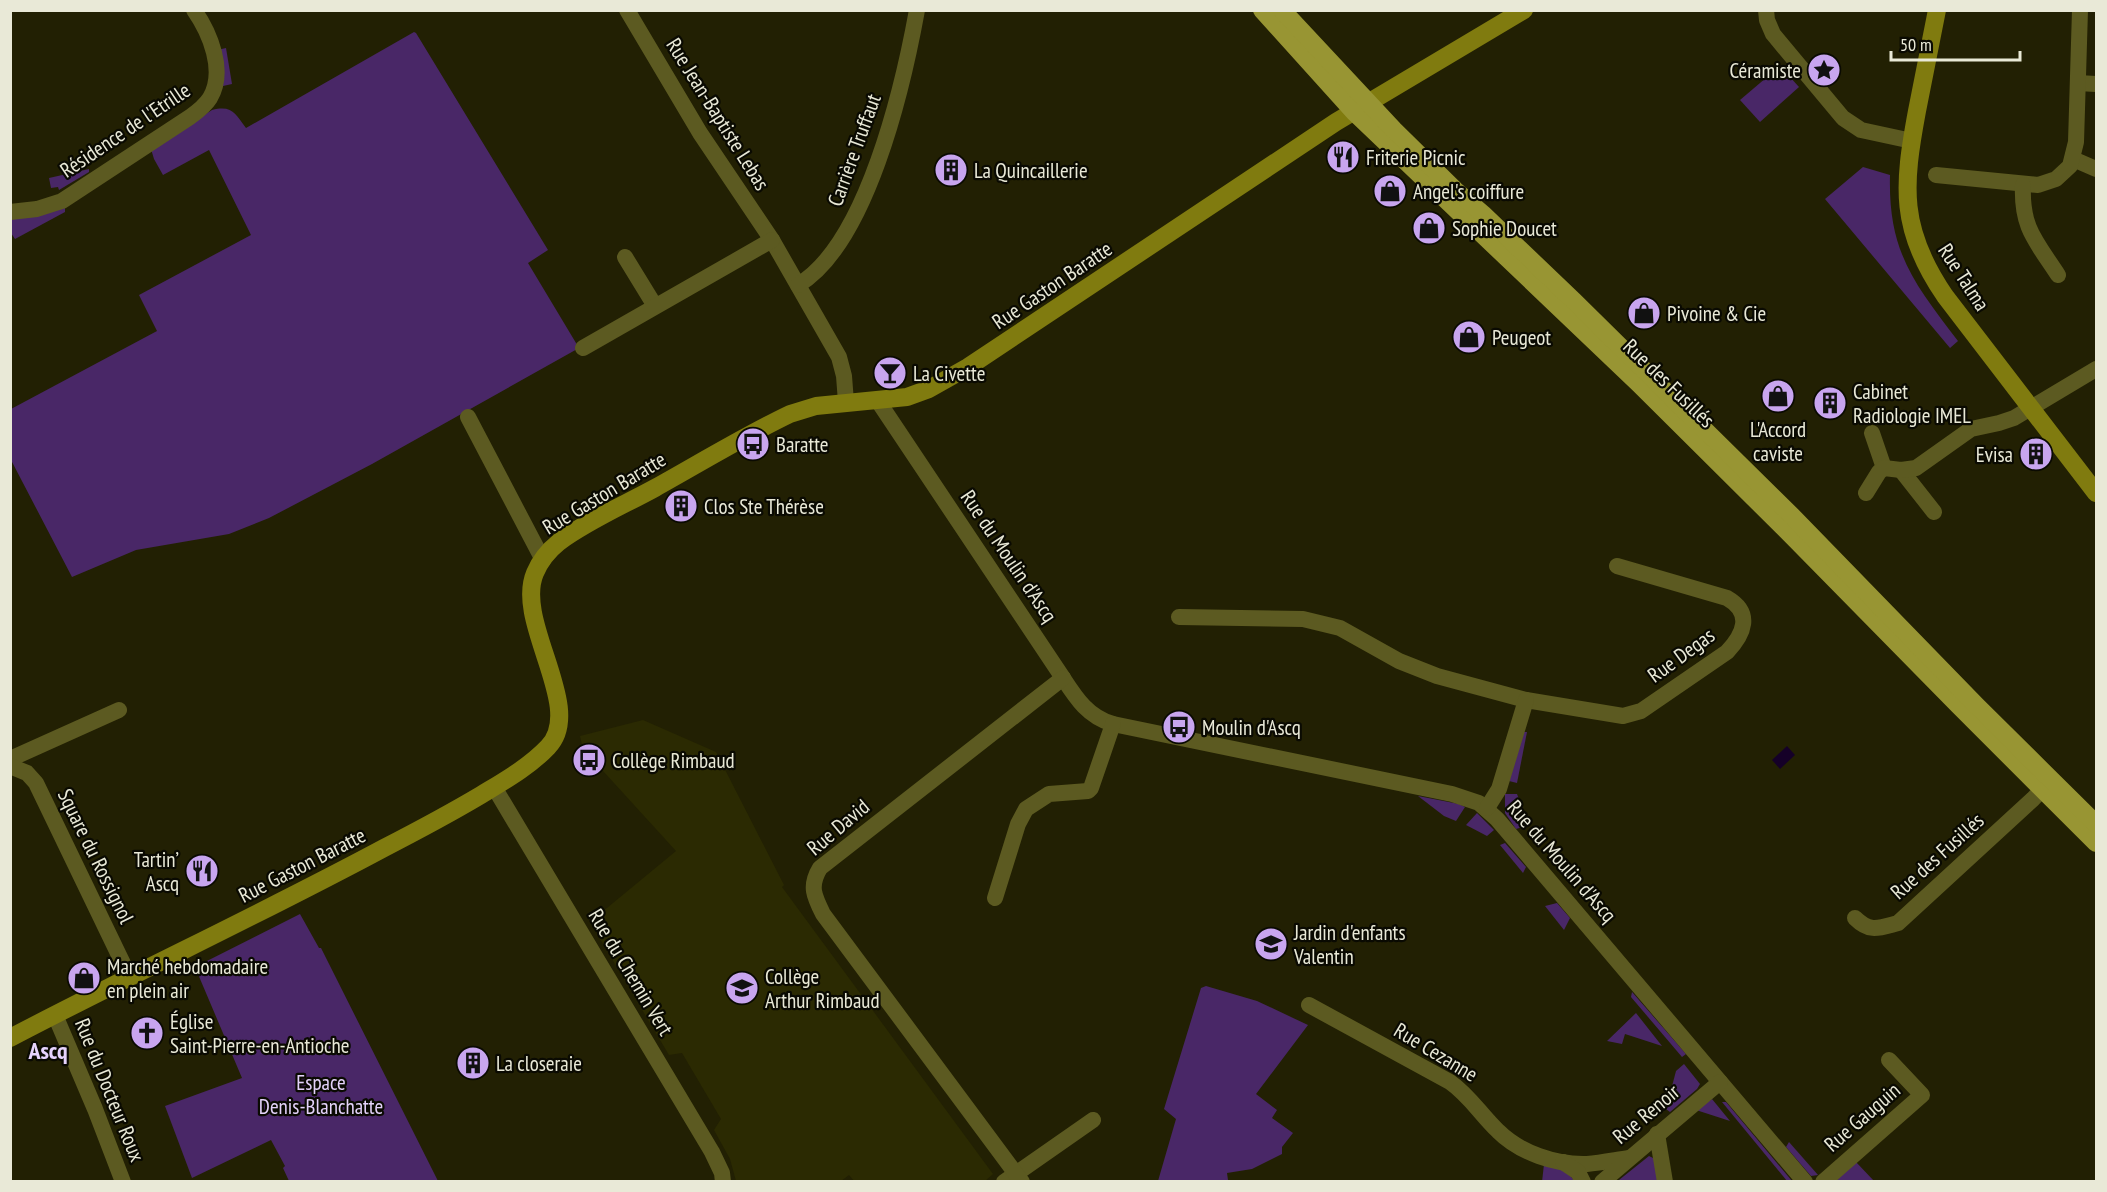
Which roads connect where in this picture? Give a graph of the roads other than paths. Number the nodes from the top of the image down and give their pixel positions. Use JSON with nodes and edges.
{"nodes":[{"id":1,"x":194,"y":10,"type":"edge"},
{"id":2,"x":627,"y":10,"type":"edge"},
{"id":3,"x":917,"y":10,"type":"edge"},
{"id":4,"x":1262,"y":10,"type":"edge"},
{"id":5,"x":1281,"y":10,"type":"edge"},
{"id":6,"x":1524,"y":10,"type":"edge"},
{"id":7,"x":1766,"y":10,"type":"edge"},
{"id":8,"x":1937,"y":10,"type":"edge"},
{"id":9,"x":2080,"y":10,"type":"edge"},
{"id":10,"x":2078,"y":82,"type":"junction"},
{"id":11,"x":2097,"y":84,"type":"edge"},
{"id":12,"x":1362,"y":108,"type":"junction"},
{"id":13,"x":1912,"y":141,"type":"junction"},
{"id":14,"x":2073,"y":159,"type":"junction"},
{"id":15,"x":2097,"y":169,"type":"edge"},
{"id":16,"x":1936,"y":175,"type":"dead end"},
{"id":17,"x":2024,"y":185,"type":"junction"},
{"id":18,"x":10,"y":212,"type":"edge"},
{"id":19,"x":772,"y":240,"type":"junction"},
{"id":20,"x":625,"y":257,"type":"dead end"},
{"id":21,"x":2058,"y":275,"type":"dead end"},
{"id":22,"x":798,"y":285,"type":"junction"},
{"id":23,"x":655,"y":306,"type":"junction"},
{"id":24,"x":583,"y":348,"type":"dead end"},
{"id":25,"x":2097,"y":369,"type":"edge"},
{"id":26,"x":878,"y":401,"type":"junction"},
{"id":27,"x":846,"y":402,"type":"junction"},
{"id":28,"x":2031,"y":408,"type":"junction"},
{"id":29,"x":468,"y":417,"type":"dead end"},
{"id":30,"x":1872,"y":433,"type":"dead end"},
{"id":31,"x":1884,"y":468,"type":"junction"},
{"id":32,"x":1901,"y":470,"type":"junction"},
{"id":33,"x":1866,"y":493,"type":"dead end"},
{"id":34,"x":2097,"y":493,"type":"edge"},
{"id":35,"x":1934,"y":512,"type":"dead end"},
{"id":36,"x":543,"y":560,"type":"junction"},
{"id":37,"x":1617,"y":566,"type":"dead end"},
{"id":38,"x":1179,"y":617,"type":"dead end"},
{"id":39,"x":1063,"y":678,"type":"junction"},
{"id":40,"x":1526,"y":700,"type":"junction"},
{"id":41,"x":119,"y":710,"type":"dead end"},
{"id":42,"x":1113,"y":724,"type":"junction"},
{"id":43,"x":10,"y":759,"type":"edge"},
{"id":44,"x":10,"y":766,"type":"edge"},
{"id":45,"x":2046,"y":784,"type":"junction"},
{"id":46,"x":494,"y":787,"type":"junction"},
{"id":47,"x":1487,"y":808,"type":"junction"},
{"id":48,"x":2097,"y":824,"type":"edge"},
{"id":49,"x":2097,"y":843,"type":"edge"},
{"id":50,"x":995,"y":898,"type":"dead end"},
{"id":51,"x":1855,"y":918,"type":"dead end"},
{"id":52,"x":129,"y":976,"type":"junction"},
{"id":53,"x":1309,"y":1005,"type":"dead end"},
{"id":54,"x":55,"y":1015,"type":"junction"},
{"id":55,"x":10,"y":1038,"type":"edge"},
{"id":56,"x":1889,"y":1060,"type":"dead end"},
{"id":57,"x":1720,"y":1082,"type":"junction"},
{"id":58,"x":1093,"y":1120,"type":"dead end"},
{"id":59,"x":1657,"y":1134,"type":"junction"},
{"id":60,"x":1629,"y":1158,"type":"junction"},
{"id":61,"x":1563,"y":1162,"type":"junction"},
{"id":62,"x":1014,"y":1179,"type":"edge"},
{"id":63,"x":123,"y":1182,"type":"edge"},
{"id":64,"x":723,"y":1182,"type":"edge"},
{"id":65,"x":1583,"y":1182,"type":"edge"},
{"id":66,"x":1602,"y":1182,"type":"edge"},
{"id":67,"x":1665,"y":1182,"type":"edge"},
{"id":68,"x":1805,"y":1182,"type":"edge"},
{"id":69,"x":1823,"y":1182,"type":"edge"}],
"edges":[{"from":1,"to":18,"type":"street","name":"Résidence de l'Etrille"},
{"from":2,"to":19,"type":"street","name":"Rue Jean-Baptiste Lebas"},
{"from":3,"to":22,"type":"street","name":"Carrière Truffaut"},
{"from":4,"to":12,"type":"main road","name":"Rue des Fusillés"},
{"from":5,"to":12,"type":"main road","name":"Rue des Fusillés"},
{"from":6,"to":12,"type":"street","name":"Rue Gaston Baratte"},
{"from":7,"to":13,"type":"street"},
{"from":8,"to":13,"type":"street","name":"Rue Talma"},
{"from":9,"to":10,"type":"street"},
{"from":10,"to":11,"type":"street"},
{"from":10,"to":14,"type":"street"},
{"from":12,"to":26,"type":"street","name":"Rue Gaston Baratte"},
{"from":12,"to":45,"type":"main road","name":"Rue des Fusillés"},
{"from":13,"to":28,"type":"street","name":"Rue Talma"},
{"from":14,"to":15,"type":"street"},
{"from":14,"to":17,"type":"street"},
{"from":16,"to":17,"type":"street"},
{"from":17,"to":21,"type":"street"},
{"from":19,"to":22,"type":"street","name":"Rue Jean-Baptiste Lebas"},
{"from":19,"to":23,"type":"street"},
{"from":20,"to":23,"type":"street"},
{"from":22,"to":27,"type":"street","name":"Rue Jean-Baptiste Lebas"},
{"from":23,"to":24,"type":"street"},
{"from":25,"to":28,"type":"street"},
{"from":26,"to":27,"type":"street","name":"Rue Gaston Baratte"},
{"from":26,"to":39,"type":"street","name":"Rue du Moulin d'Ascq"},
{"from":27,"to":36,"type":"street","name":"Rue Gaston Baratte"},
{"from":28,"to":32,"type":"street"},
{"from":28,"to":34,"type":"street","name":"Rue Talma"},
{"from":29,"to":36,"type":"street"},
{"from":30,"to":31,"type":"street"},
{"from":31,"to":32,"type":"street"},
{"from":31,"to":33,"type":"street"},
{"from":32,"to":35,"type":"street"},
{"from":36,"to":46,"type":"street","name":"Rue Gaston Baratte"},
{"from":37,"to":40,"type":"street","name":"Rue Degas"},
{"from":38,"to":40,"type":"street","name":"Rue Degas"},
{"from":39,"to":42,"type":"street","name":"Rue du Moulin d'Ascq"},
{"from":39,"to":62,"type":"street","name":"Rue David"},
{"from":40,"to":47,"type":"street"},
{"from":41,"to":43,"type":"street"},
{"from":42,"to":47,"type":"street","name":"Rue du Moulin d'Ascq"},
{"from":42,"to":50,"type":"street"},
{"from":44,"to":52,"type":"street","name":"Square du Rossignol"},
{"from":45,"to":48,"type":"main road","name":"Rue des Fusillés"},
{"from":45,"to":49,"type":"main road","name":"Rue des Fusillés"},
{"from":45,"to":51,"type":"street","name":"Rue des Fusillés"},
{"from":46,"to":52,"type":"street","name":"Rue Gaston Baratte"},
{"from":46,"to":64,"type":"street","name":"Rue du Chemin Vert"},
{"from":47,"to":57,"type":"street","name":"Rue du Moulin d'Ascq"},
{"from":52,"to":54,"type":"street","name":"Rue Gaston Baratte"},
{"from":53,"to":61,"type":"street","name":"Rue Cezanne"},
{"from":54,"to":55,"type":"street","name":"Rue Gaston Baratte"},
{"from":54,"to":63,"type":"street","name":"Rue du Docteur Roux"},
{"from":56,"to":69,"type":"street","name":"Rue Gauguin"},
{"from":57,"to":59,"type":"street","name":"Rue Renoir"},
{"from":57,"to":68,"type":"street","name":"Rue du Moulin d'Ascq"},
{"from":58,"to":62,"type":"street","name":"Rue David"},
{"from":59,"to":60,"type":"street","name":"Rue Renoir"},
{"from":59,"to":67,"type":"street"},
{"from":60,"to":61,"type":"street","name":"Rue Cezanne"},
{"from":60,"to":66,"type":"street","name":"Rue Renoir"},
{"from":61,"to":65,"type":"street","name":"Rue Cezanne"}]}
